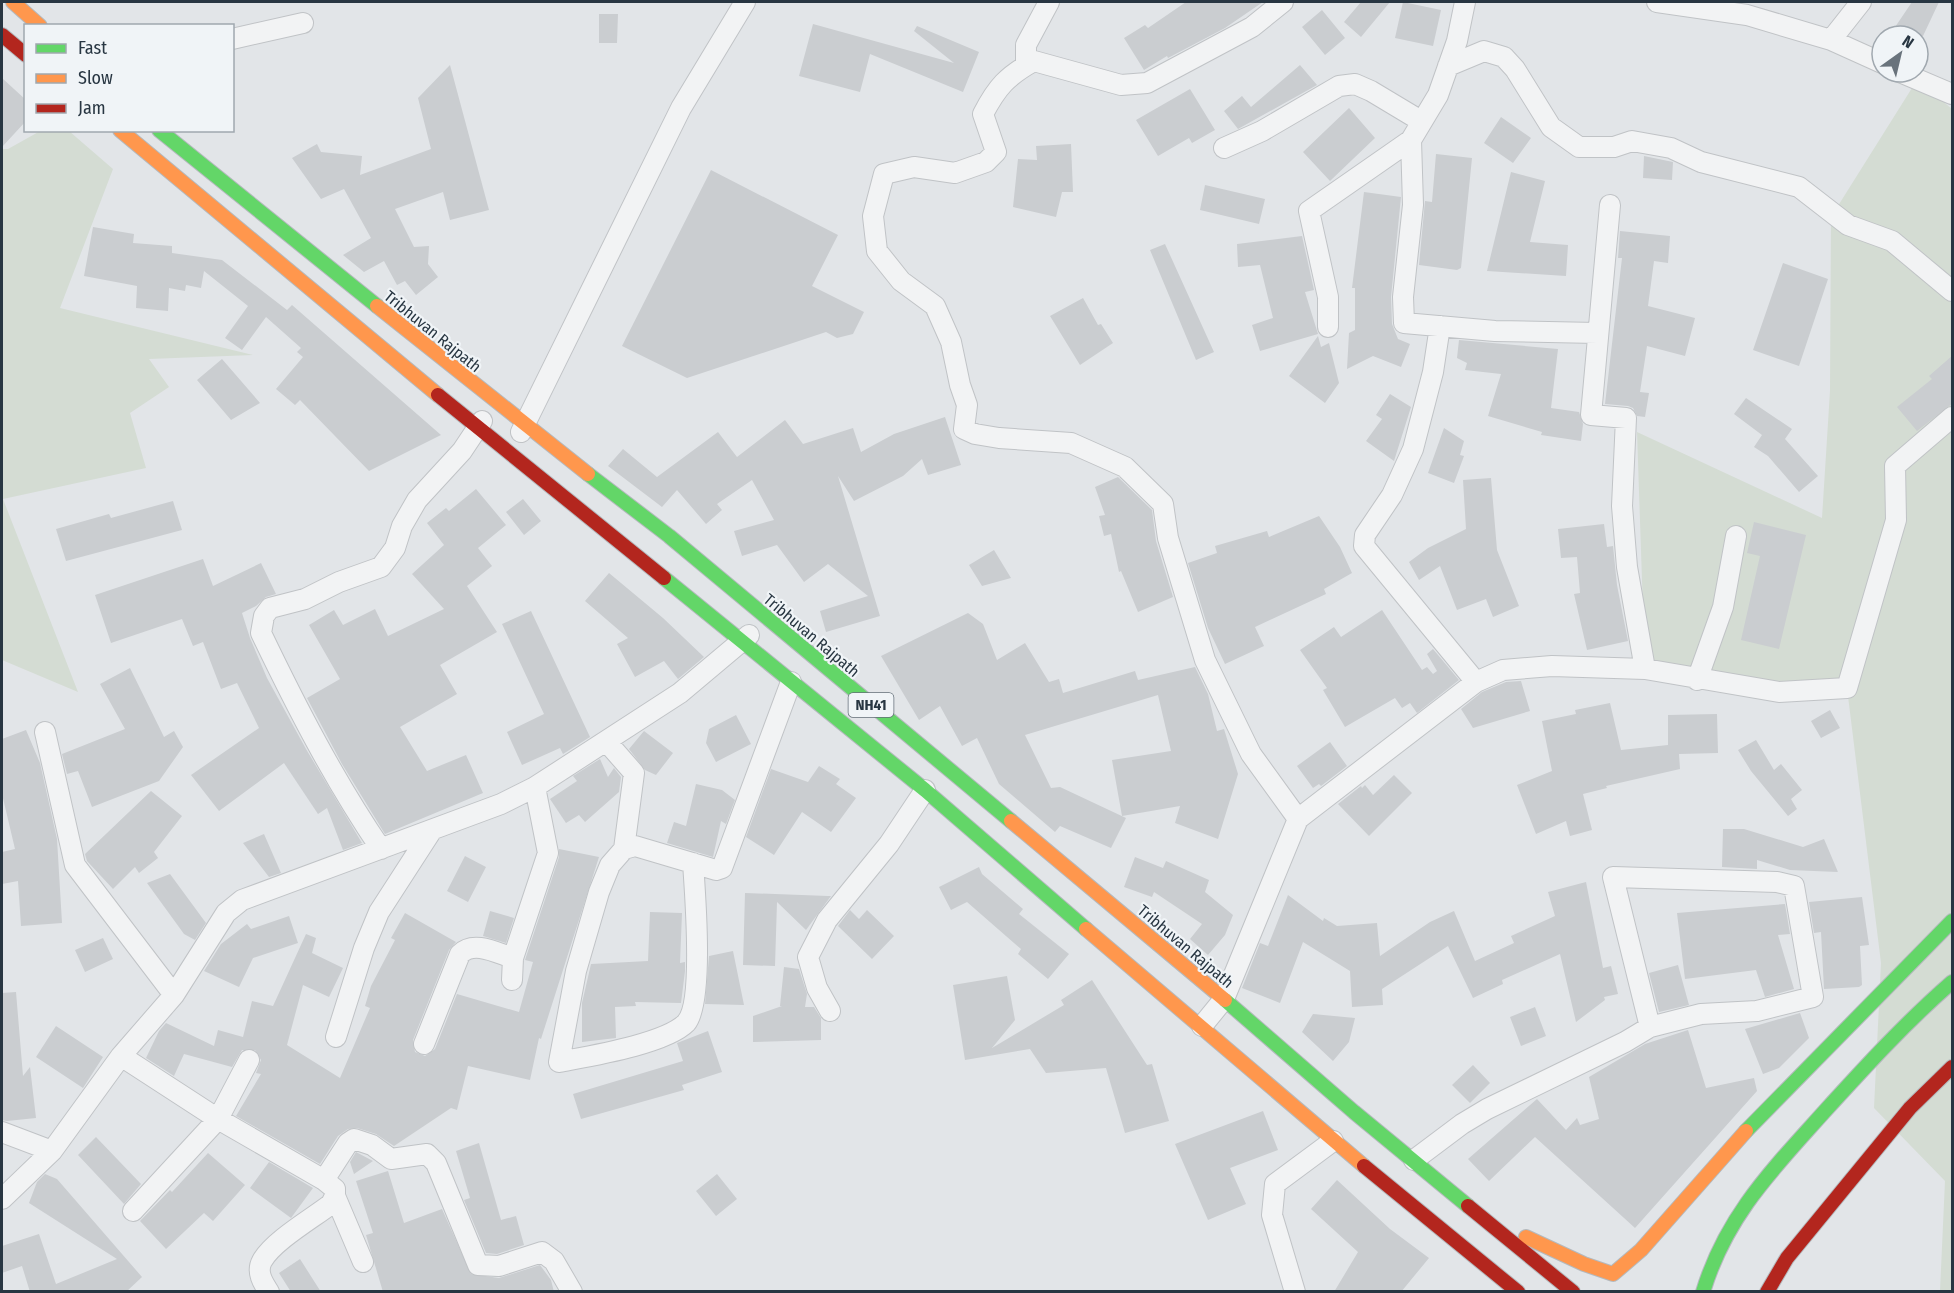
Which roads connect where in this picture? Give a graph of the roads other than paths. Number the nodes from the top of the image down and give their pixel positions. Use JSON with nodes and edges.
{"nodes":[{"id":1,"x":13,"y":2,"type":"edge"},
{"id":2,"x":745,"y":2,"type":"edge"},
{"id":3,"x":1049,"y":2,"type":"edge"},
{"id":4,"x":1283,"y":2,"type":"edge"},
{"id":5,"x":1465,"y":2,"type":"edge"},
{"id":6,"x":1665,"y":2,"type":"edge"},
{"id":7,"x":1860,"y":2,"type":"edge"},
{"id":8,"x":1749,"y":8,"type":"edge"},
{"id":9,"x":303,"y":23,"type":"dead end"},
{"id":10,"x":38,"y":24,"type":"edge"},
{"id":11,"x":2,"y":35,"type":"edge"},
{"id":12,"x":234,"y":39,"type":"edge"},
{"id":13,"x":1831,"y":39,"type":"junction"},
{"id":14,"x":24,"y":53,"type":"edge"},
{"id":15,"x":1870,"y":57,"type":"edge"},
{"id":16,"x":1026,"y":65,"type":"junction"},
{"id":17,"x":1448,"y":66,"type":"junction"},
{"id":18,"x":1929,"y":84,"type":"edge"},
{"id":19,"x":1953,"y":94,"type":"edge"},
{"id":20,"x":1420,"y":122,"type":"junction"},
{"id":21,"x":122,"y":132,"type":"edge"},
{"id":22,"x":161,"y":132,"type":"edge"},
{"id":23,"x":1411,"y":140,"type":"junction"},
{"id":24,"x":1224,"y":148,"type":"dead end"},
{"id":25,"x":1610,"y":205,"type":"dead end"},
{"id":26,"x":1953,"y":291,"type":"edge"},
{"id":27,"x":1440,"y":326,"type":"junction"},
{"id":28,"x":1328,"y":327,"type":"dead end"},
{"id":29,"x":1597,"y":333,"type":"junction"},
{"id":30,"x":495,"y":402,"type":"junction"},
{"id":31,"x":1953,"y":417,"type":"edge"},
{"id":32,"x":526,"y":425,"type":"junction"},
{"id":33,"x":478,"y":427,"type":"junction"},
{"id":34,"x":506,"y":451,"type":"junction"},
{"id":35,"x":1736,"y":536,"type":"dead end"},
{"id":36,"x":765,"y":616,"type":"junction"},
{"id":37,"x":742,"y":643,"type":"junction"},
{"id":38,"x":1645,"y":669,"type":"junction"},
{"id":39,"x":1696,"y":680,"type":"junction"},
{"id":40,"x":791,"y":682,"type":"junction"},
{"id":41,"x":1476,"y":682,"type":"junction"},
{"id":42,"x":45,"y":732,"type":"dead end"},
{"id":43,"x":606,"y":741,"type":"junction"},
{"id":44,"x":535,"y":787,"type":"junction"},
{"id":45,"x":925,"y":790,"type":"junction"},
{"id":46,"x":1298,"y":819,"type":"junction"},
{"id":47,"x":432,"y":830,"type":"junction"},
{"id":48,"x":381,"y":849,"type":"junction"},
{"id":49,"x":624,"y":849,"type":"junction"},
{"id":50,"x":693,"y":863,"type":"junction"},
{"id":51,"x":1953,"y":921,"type":"edge"},
{"id":52,"x":513,"y":958,"type":"junction"},
{"id":53,"x":512,"y":980,"type":"dead end"},
{"id":54,"x":1953,"y":982,"type":"edge"},
{"id":55,"x":174,"y":995,"type":"junction"},
{"id":56,"x":1224,"y":999,"type":"junction"},
{"id":57,"x":830,"y":1011,"type":"dead end"},
{"id":58,"x":1202,"y":1026,"type":"junction"},
{"id":59,"x":1650,"y":1027,"type":"junction"},
{"id":60,"x":336,"y":1037,"type":"dead end"},
{"id":61,"x":424,"y":1044,"type":"dead end"},
{"id":62,"x":121,"y":1056,"type":"junction"},
{"id":63,"x":249,"y":1060,"type":"dead end"},
{"id":64,"x":1953,"y":1067,"type":"edge"},
{"id":65,"x":218,"y":1119,"type":"junction"},
{"id":66,"x":2,"y":1132,"type":"edge"},
{"id":67,"x":1333,"y":1141,"type":"junction"},
{"id":68,"x":52,"y":1151,"type":"junction"},
{"id":69,"x":1414,"y":1161,"type":"junction"},
{"id":70,"x":324,"y":1180,"type":"junction"},
{"id":71,"x":336,"y":1197,"type":"junction"},
{"id":72,"x":1460,"y":1198,"type":"junction"},
{"id":73,"x":2,"y":1199,"type":"edge"},
{"id":74,"x":133,"y":1211,"type":"dead end"},
{"id":75,"x":363,"y":1262,"type":"dead end"},
{"id":76,"x":269,"y":1292,"type":"edge"},
{"id":77,"x":572,"y":1292,"type":"edge"},
{"id":78,"x":1295,"y":1292,"type":"edge"},
{"id":79,"x":1518,"y":1292,"type":"edge"},
{"id":80,"x":1573,"y":1292,"type":"edge"},
{"id":81,"x":1703,"y":1292,"type":"edge"},
{"id":82,"x":1767,"y":1292,"type":"edge"}],
"edges":[{"from":1,"to":10,"type":"highway"},
{"from":2,"to":32,"type":"street"},
{"from":3,"to":16,"type":"street"},
{"from":4,"to":16,"type":"street"},
{"from":5,"to":17,"type":"street"},
{"from":6,"to":8,"type":"street"},
{"from":7,"to":13,"type":"street"},
{"from":8,"to":13,"type":"street"},
{"from":9,"to":12,"type":"street"},
{"from":11,"to":14,"type":"highway"},
{"from":13,"to":15,"type":"street"},
{"from":16,"to":46,"type":"street"},
{"from":17,"to":20,"type":"street"},
{"from":17,"to":26,"type":"street"},
{"from":18,"to":19,"type":"street"},
{"from":20,"to":23,"type":"street"},
{"from":20,"to":24,"type":"street"},
{"from":21,"to":33,"type":"highway","number":"NH41"},
{"from":22,"to":30,"type":"highway","name":"Tribhuvan Rajpath","number":"NH41"},
{"from":23,"to":27,"type":"street"},
{"from":23,"to":28,"type":"street"},
{"from":25,"to":29,"type":"street"},
{"from":27,"to":29,"type":"street"},
{"from":27,"to":41,"type":"street"},
{"from":29,"to":38,"type":"street"},
{"from":30,"to":32,"type":"highway","name":"Tribhuvan Rajpath","number":"NH41"},
{"from":30,"to":33,"type":"street"},
{"from":31,"to":39,"type":"street"},
{"from":32,"to":34,"type":"street"},
{"from":32,"to":36,"type":"highway","name":"Tribhuvan Rajpath","number":"NH41"},
{"from":33,"to":34,"type":"highway","number":"NH41"},
{"from":33,"to":48,"type":"street"},
{"from":34,"to":37,"type":"highway","number":"NH41"},
{"from":35,"to":39,"type":"street"},
{"from":36,"to":37,"type":"street"},
{"from":36,"to":56,"type":"highway","name":"Tribhuvan Rajpath","number":"NH41"},
{"from":37,"to":40,"type":"highway","number":"NH41"},
{"from":37,"to":43,"type":"street"},
{"from":38,"to":39,"type":"street"},
{"from":38,"to":41,"type":"street"},
{"from":40,"to":45,"type":"highway","number":"NH41"},
{"from":40,"to":50,"type":"street"},
{"from":41,"to":46,"type":"street"},
{"from":42,"to":55,"type":"street"},
{"from":43,"to":44,"type":"street"},
{"from":43,"to":49,"type":"street"},
{"from":44,"to":47,"type":"street"},
{"from":44,"to":52,"type":"street"},
{"from":45,"to":57,"type":"street"},
{"from":45,"to":58,"type":"highway","number":"NH41"},
{"from":46,"to":56,"type":"street"},
{"from":47,"to":48,"type":"street"},
{"from":47,"to":60,"type":"street"},
{"from":48,"to":55,"type":"street"},
{"from":49,"to":50,"type":"street"},
{"from":49,"to":50,"type":"street"},
{"from":51,"to":72,"type":"highway"},
{"from":52,"to":53,"type":"street"},
{"from":52,"to":61,"type":"street"},
{"from":54,"to":81,"type":"highway"},
{"from":55,"to":62,"type":"street"},
{"from":56,"to":58,"type":"street"},
{"from":56,"to":69,"type":"highway","name":"Tribhuvan Rajpath","number":"NH41"},
{"from":58,"to":67,"type":"highway","number":"NH41"},
{"from":59,"to":59,"type":"street"},
{"from":59,"to":69,"type":"street"},
{"from":62,"to":65,"type":"street"},
{"from":62,"to":68,"type":"street"},
{"from":63,"to":65,"type":"street"},
{"from":64,"to":82,"type":"highway"},
{"from":65,"to":70,"type":"street"},
{"from":65,"to":74,"type":"street"},
{"from":66,"to":68,"type":"street"},
{"from":67,"to":78,"type":"street"},
{"from":67,"to":79,"type":"highway","number":"NH41"},
{"from":68,"to":73,"type":"street"},
{"from":69,"to":72,"type":"highway","name":"Tribhuvan Rajpath","number":"NH41"},
{"from":70,"to":71,"type":"street"},
{"from":70,"to":77,"type":"street"},
{"from":71,"to":75,"type":"street"},
{"from":71,"to":76,"type":"street"},
{"from":72,"to":80,"type":"highway","name":"Tribhuvan Rajpath","number":"NH41"}]}
